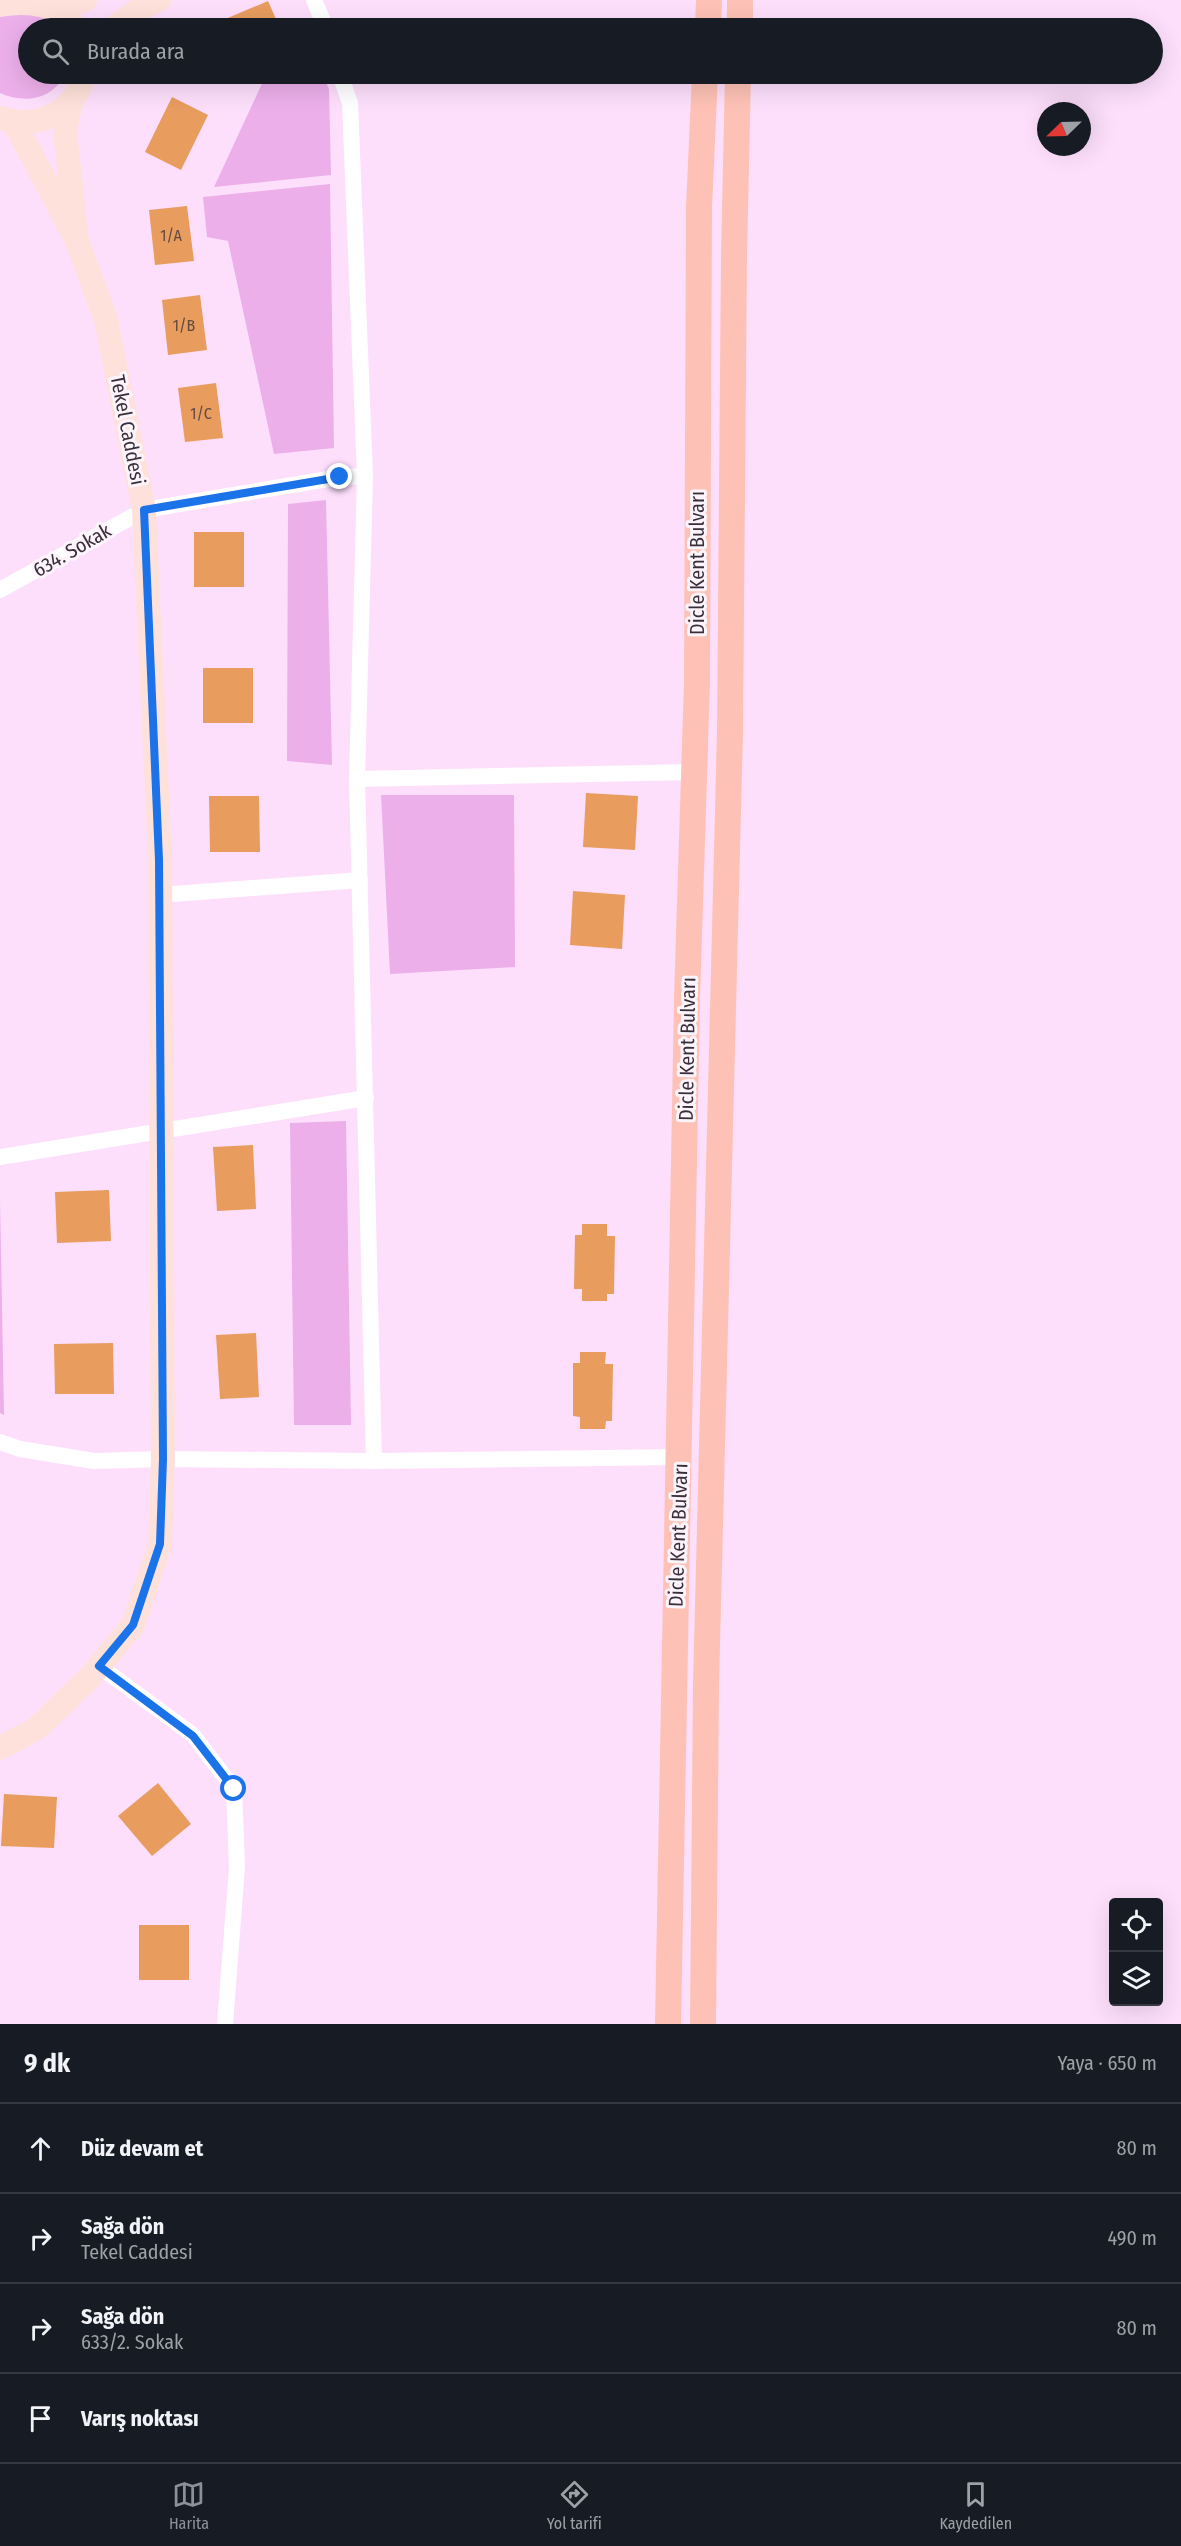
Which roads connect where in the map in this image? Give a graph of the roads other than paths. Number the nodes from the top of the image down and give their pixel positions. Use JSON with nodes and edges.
{"nodes":[{"id":1,"x":85,"y":0,"type":"edge"},
{"id":2,"x":159,"y":0,"type":"edge"},
{"id":3,"x":314,"y":0,"type":"edge"},
{"id":4,"x":709,"y":0,"type":"edge"},
{"id":5,"x":740,"y":0,"type":"edge"},
{"id":6,"x":39,"y":1,"type":"edge"},
{"id":7,"x":0,"y":5,"type":"edge"},
{"id":8,"x":66,"y":18,"type":"edge"},
{"id":9,"x":127,"y":18,"type":"edge"},
{"id":10,"x":322,"y":18,"type":"edge"},
{"id":11,"x":708,"y":18,"type":"edge"},
{"id":12,"x":740,"y":18,"type":"edge"},
{"id":13,"x":81,"y":84,"type":"edge"},
{"id":14,"x":343,"y":84,"type":"edge"},
{"id":15,"x":705,"y":84,"type":"edge"},
{"id":16,"x":738,"y":84,"type":"edge"},
{"id":17,"x":71,"y":101,"type":"junction"},
{"id":18,"x":7,"y":119,"type":"edge"},
{"id":19,"x":77,"y":241,"type":"junction"},
{"id":20,"x":365,"y":476,"type":"junction"},
{"id":21,"x":144,"y":510,"type":"junction"},
{"id":22,"x":0,"y":590,"type":"edge"},
{"id":23,"x":693,"y":772,"type":"junction"},
{"id":24,"x":357,"y":779,"type":"junction"},
{"id":25,"x":360,"y":880,"type":"junction"},
{"id":26,"x":160,"y":895,"type":"junction"},
{"id":27,"x":366,"y":1098,"type":"junction"},
{"id":28,"x":163,"y":1132,"type":"junction"},
{"id":29,"x":0,"y":1157,"type":"edge"},
{"id":30,"x":0,"y":1442,"type":"edge"},
{"id":31,"x":680,"y":1457,"type":"junction"},
{"id":32,"x":163,"y":1459,"type":"junction"},
{"id":33,"x":374,"y":1461,"type":"junction"},
{"id":34,"x":99,"y":1666,"type":"junction"},
{"id":35,"x":0,"y":1748,"type":"edge"},
{"id":36,"x":225,"y":2024,"type":"edge"},
{"id":37,"x":668,"y":2024,"type":"edge"},
{"id":38,"x":703,"y":2024,"type":"edge"}],
"edges":[{"from":1,"to":6,"type":"street"},
{"from":2,"to":9,"type":"street"},
{"from":3,"to":10,"type":"street"},
{"from":4,"to":11,"type":"main road"},
{"from":5,"to":12,"type":"main road"},
{"from":6,"to":7,"type":"street"},
{"from":6,"to":8,"type":"street"},
{"from":13,"to":17,"type":"street"},
{"from":14,"to":20,"type":"street"},
{"from":15,"to":23,"type":"main road","name":"Dicle Kent Bulvarı"},
{"from":16,"to":38,"type":"main road","name":"Dicle Kent Bulvarı"},
{"from":17,"to":18,"type":"street"},
{"from":17,"to":19,"type":"street"},
{"from":18,"to":19,"type":"street"},
{"from":19,"to":21,"type":"street","name":"Tekel Caddesi"},
{"from":20,"to":21,"type":"street","name":"634. Sokak"},
{"from":20,"to":24,"type":"street"},
{"from":21,"to":22,"type":"street","name":"634. Sokak"},
{"from":21,"to":26,"type":"street","name":"Tekel Caddesi"},
{"from":23,"to":24,"type":"street"},
{"from":23,"to":31,"type":"main road","name":"Dicle Kent Bulvarı"},
{"from":24,"to":25,"type":"street"},
{"from":25,"to":26,"type":"street"},
{"from":25,"to":27,"type":"street"},
{"from":26,"to":28,"type":"street","name":"Tekel Caddesi"},
{"from":27,"to":28,"type":"street"},
{"from":27,"to":33,"type":"street"},
{"from":28,"to":29,"type":"street"},
{"from":28,"to":32,"type":"street","name":"Tekel Caddesi"},
{"from":30,"to":32,"type":"street"},
{"from":31,"to":33,"type":"street"},
{"from":31,"to":37,"type":"main road","name":"Dicle Kent Bulvarı"},
{"from":32,"to":33,"type":"street"},
{"from":32,"to":34,"type":"street","name":"Tekel Caddesi"},
{"from":34,"to":35,"type":"street","name":"Tekel Caddesi"},
{"from":34,"to":36,"type":"street"}]}
